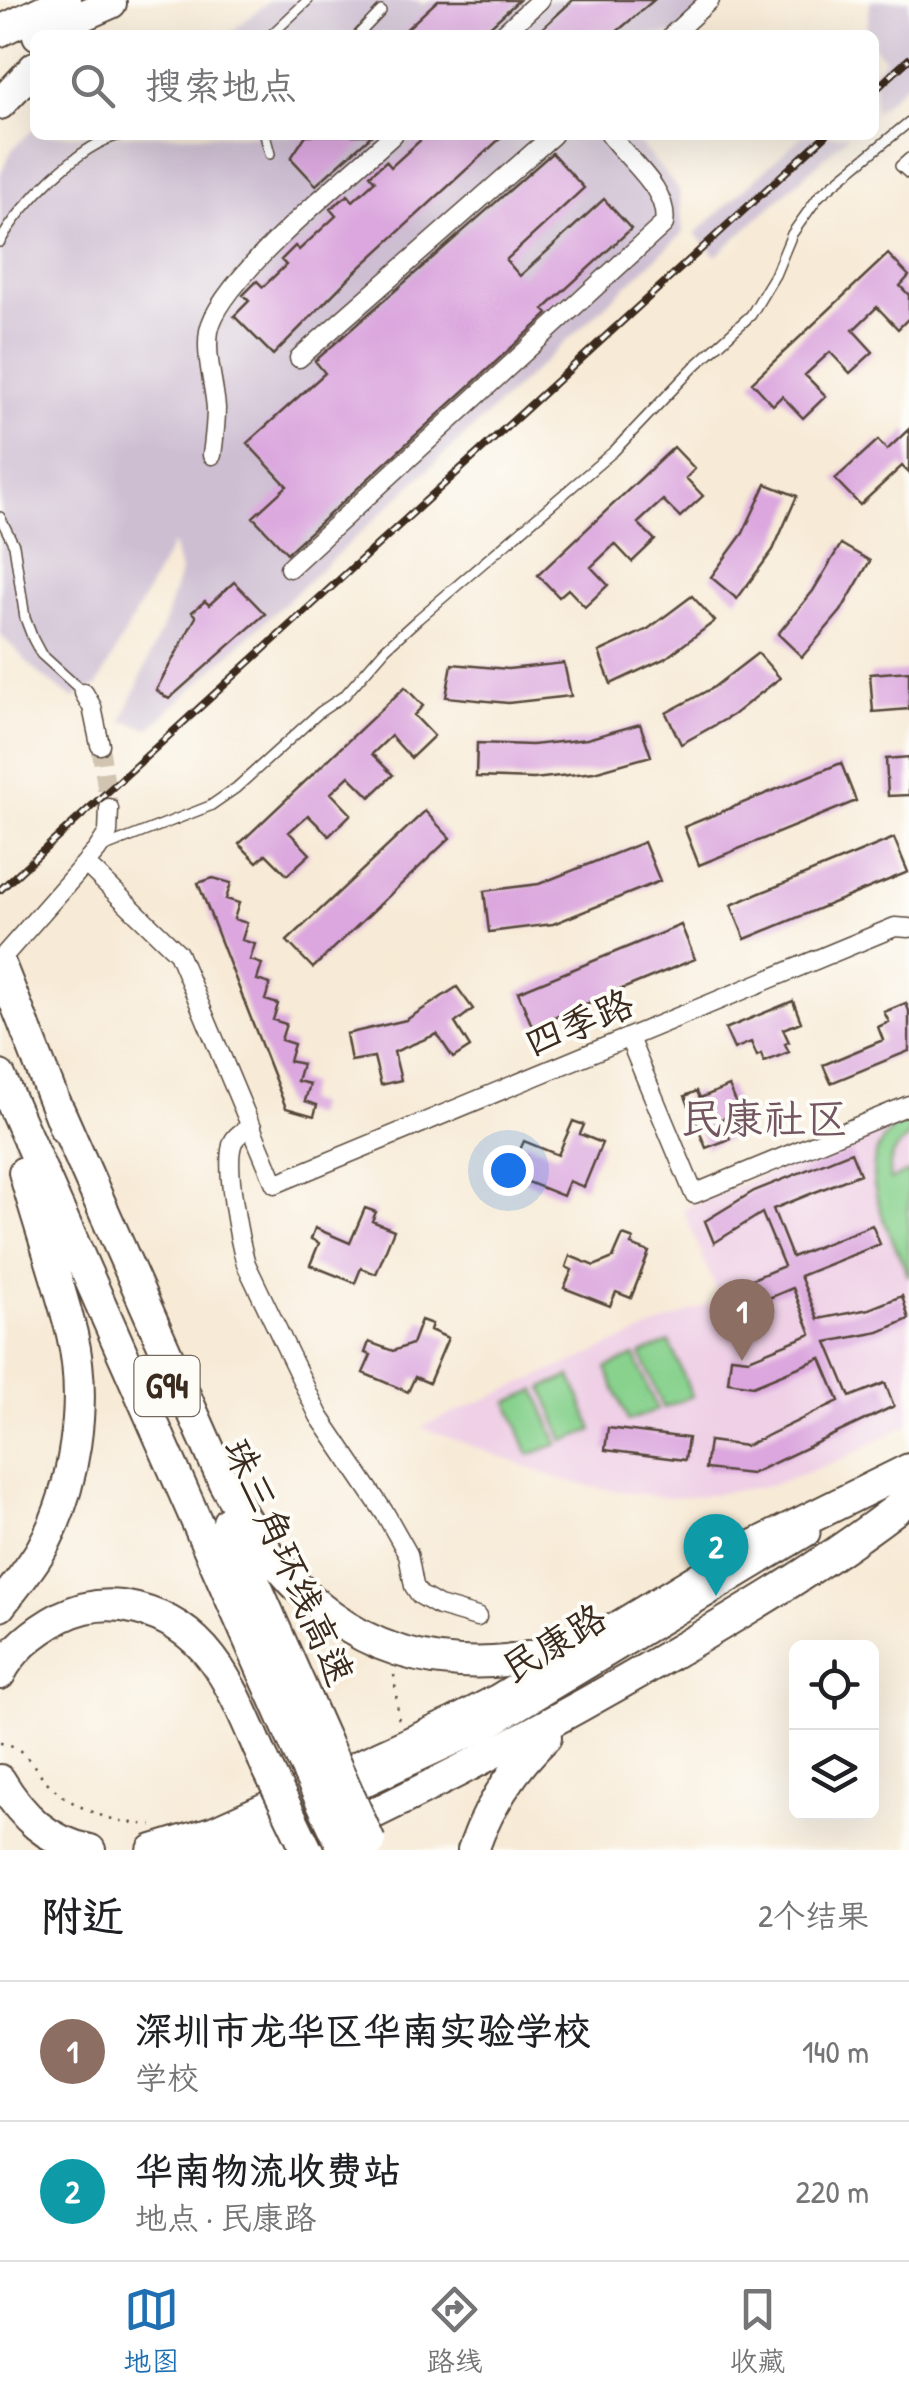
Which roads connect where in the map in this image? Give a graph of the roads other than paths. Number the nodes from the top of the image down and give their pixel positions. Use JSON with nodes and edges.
{"nodes":[{"id":1,"x":65,"y":0,"type":"edge"},
{"id":2,"x":308,"y":0,"type":"edge"},
{"id":3,"x":540,"y":0,"type":"edge"},
{"id":4,"x":710,"y":0,"type":"edge"},
{"id":5,"x":113,"y":2,"type":"edge"},
{"id":6,"x":381,"y":12,"type":"dead end"},
{"id":7,"x":50,"y":30,"type":"edge"},
{"id":8,"x":80,"y":30,"type":"edge"},
{"id":9,"x":276,"y":30,"type":"edge"},
{"id":10,"x":363,"y":30,"type":"edge"},
{"id":11,"x":507,"y":30,"type":"edge"},
{"id":12,"x":677,"y":30,"type":"edge"},
{"id":13,"x":0,"y":31,"type":"edge"},
{"id":14,"x":30,"y":38,"type":"edge"},
{"id":15,"x":0,"y":49,"type":"edge"},
{"id":16,"x":30,"y":73,"type":"edge"},
{"id":17,"x":0,"y":104,"type":"edge"},
{"id":18,"x":909,"y":122,"type":"edge"},
{"id":19,"x":108,"y":140,"type":"edge"},
{"id":20,"x":266,"y":140,"type":"edge"},
{"id":21,"x":388,"y":140,"type":"edge"},
{"id":22,"x":547,"y":140,"type":"edge"},
{"id":23,"x":614,"y":140,"type":"edge"},
{"id":24,"x":270,"y":154,"type":"dead end"},
{"id":25,"x":909,"y":158,"type":"edge"},
{"id":26,"x":909,"y":174,"type":"edge"},
{"id":27,"x":0,"y":242,"type":"edge"},
{"id":28,"x":299,"y":358,"type":"dead end"},
{"id":29,"x":212,"y":455,"type":"dead end"},
{"id":30,"x":0,"y":517,"type":"edge"},
{"id":31,"x":289,"y":568,"type":"dead end"},
{"id":32,"x":84,"y":693,"type":"joint"},
{"id":33,"x":100,"y":745,"type":"tunnel mouth"},
{"id":34,"x":109,"y":808,"type":"tunnel mouth"},
{"id":35,"x":92,"y":857,"type":"junction"},
{"id":36,"x":909,"y":928,"type":"edge"},
{"id":37,"x":0,"y":962,"type":"edge"},
{"id":38,"x":629,"y":1038,"type":"junction"},
{"id":39,"x":0,"y":1076,"type":"edge"},
{"id":40,"x":0,"y":1092,"type":"edge"},
{"id":41,"x":909,"y":1105,"type":"edge"},
{"id":42,"x":58,"y":1110,"type":"junction"},
{"id":43,"x":252,"y":1127,"type":"junction"},
{"id":44,"x":909,"y":1469,"type":"edge"},
{"id":45,"x":909,"y":1498,"type":"edge"},
{"id":46,"x":0,"y":1606,"type":"edge"},
{"id":47,"x":477,"y":1617,"type":"dead end"},
{"id":48,"x":611,"y":1629,"type":"junction"},
{"id":49,"x":0,"y":1674,"type":"edge"},
{"id":50,"x":609,"y":1690,"type":"junction"},
{"id":51,"x":311,"y":1744,"type":"junction"},
{"id":52,"x":0,"y":1780,"type":"edge"},
{"id":53,"x":158,"y":1838,"type":"edge"},
{"id":54,"x":476,"y":1840,"type":"edge"},
{"id":55,"x":362,"y":1848,"type":"edge"},
{"id":56,"x":90,"y":1850,"type":"edge"},
{"id":57,"x":222,"y":1850,"type":"edge"},
{"id":58,"x":264,"y":1850,"type":"edge"},
{"id":59,"x":295,"y":1850,"type":"edge"},
{"id":60,"x":306,"y":1850,"type":"edge"}],
"edges":[{"from":1,"to":13,"type":"highway"},
{"from":2,"to":9,"type":"lane"},
{"from":3,"to":11,"type":"street"},
{"from":4,"to":12,"type":"street"},
{"from":5,"to":7,"type":"highway"},
{"from":5,"to":8,"type":"highway"},
{"from":6,"to":10,"type":"lane"},
{"from":14,"to":15,"type":"highway"},
{"from":16,"to":17,"type":"highway"},
{"from":18,"to":35,"type":"lane"},
{"from":19,"to":27,"type":"lane"},
{"from":20,"to":24,"type":"lane"},
{"from":21,"to":29,"type":"street"},
{"from":22,"to":28,"type":"street"},
{"from":23,"to":31,"type":"street"},
{"from":25,"to":26,"type":"lane"},
{"from":30,"to":32,"type":"lane"},
{"from":32,"to":33,"type":"street"},
{"from":34,"to":35,"type":"street"},
{"from":35,"to":37,"type":"street"},
{"from":35,"to":43,"type":"street"},
{"from":36,"to":38,"type":"street","name":"四季路"},
{"from":37,"to":42,"type":"highway","name":"珠三角环线高速","number":"G94","bridge":true},
{"from":38,"to":41,"type":"street"},
{"from":38,"to":43,"type":"street","name":"四季路"},
{"from":39,"to":51,"type":"highway","name":"珠三角环线高速","number":"G94"},
{"from":40,"to":46,"type":"highway"},
{"from":42,"to":48,"type":"highway"},
{"from":42,"to":51,"type":"highway","name":"珠三角环线高速","number":"G94"},
{"from":43,"to":47,"type":"street"},
{"from":44,"to":48,"type":"highway"},
{"from":44,"to":57,"type":"main road","name":"民康路"},
{"from":45,"to":50,"type":"highway"},
{"from":45,"to":58,"type":"main road","name":"民康路"},
{"from":48,"to":53,"type":"highway"},
{"from":49,"to":60,"type":"highway","bridge":true},
{"from":50,"to":54,"type":"highway"},
{"from":50,"to":59,"type":"highway"},
{"from":51,"to":55,"type":"highway","name":"珠三角环线高速","number":"G94","bridge":true},
{"from":52,"to":56,"type":"highway"}]}
